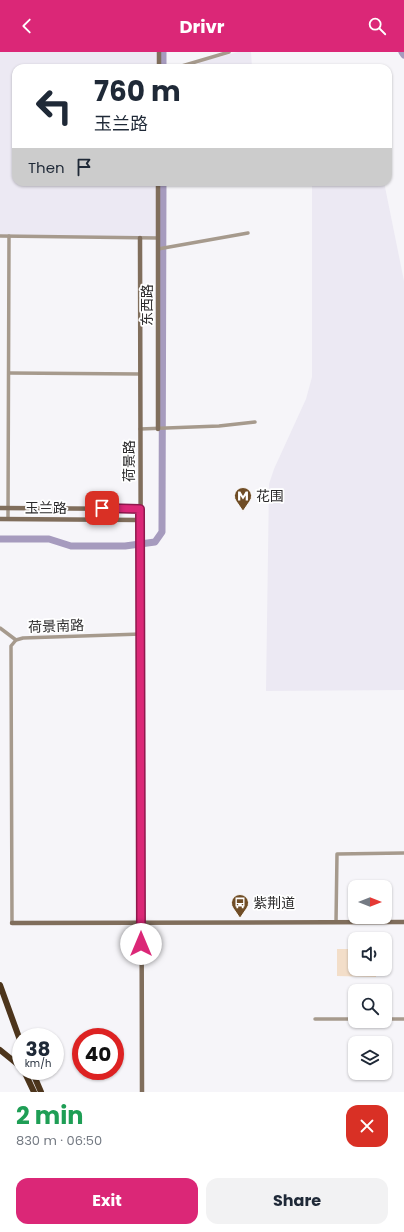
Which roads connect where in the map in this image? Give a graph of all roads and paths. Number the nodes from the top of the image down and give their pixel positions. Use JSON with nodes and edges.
{"nodes":[{"id":1,"x":159,"y":52,"type":"edge"},
{"id":2,"x":229,"y":52,"type":"edge"},
{"id":3,"x":158,"y":64,"type":"edge"},
{"id":4,"x":188,"y":64,"type":"edge"},
{"id":5,"x":158,"y":186,"type":"edge"},
{"id":6,"x":248,"y":233,"type":"dead end"},
{"id":7,"x":0,"y":236,"type":"edge"},
{"id":8,"x":9,"y":236,"type":"junction"},
{"id":9,"x":140,"y":238,"type":"junction"},
{"id":10,"x":158,"y":238,"type":"junction"},
{"id":11,"x":158,"y":249,"type":"junction"},
{"id":12,"x":9,"y":373,"type":"junction"},
{"id":13,"x":140,"y":374,"type":"junction"},
{"id":14,"x":255,"y":422,"type":"dead end"},
{"id":15,"x":158,"y":428,"type":"junction"},
{"id":16,"x":140,"y":429,"type":"junction"},
{"id":17,"x":0,"y":508,"type":"edge"},
{"id":18,"x":8,"y":508,"type":"junction"},
{"id":19,"x":140,"y":509,"type":"junction"},
{"id":20,"x":0,"y":519,"type":"edge"},
{"id":21,"x":8,"y":519,"type":"junction"},
{"id":22,"x":140,"y":520,"type":"junction"},
{"id":23,"x":0,"y":628,"type":"edge"},
{"id":24,"x":141,"y":634,"type":"junction"},
{"id":25,"x":16,"y":640,"type":"junction"},
{"id":26,"x":404,"y":853,"type":"edge"},
{"id":27,"x":12,"y":922,"type":"joint"},
{"id":28,"x":141,"y":922,"type":"junction"},
{"id":29,"x":336,"y":922,"type":"junction"},
{"id":30,"x":404,"y":922,"type":"edge"},
{"id":31,"x":0,"y":985,"type":"edge"},
{"id":32,"x":315,"y":1019,"type":"dead end"},
{"id":33,"x":348,"y":1019,"type":"edge"},
{"id":34,"x":392,"y":1019,"type":"edge"},
{"id":35,"x":404,"y":1019,"type":"edge"},
{"id":36,"x":16,"y":1028,"type":"edge"},
{"id":37,"x":0,"y":1050,"type":"edge"},
{"id":38,"x":12,"y":1060,"type":"edge"},
{"id":39,"x":28,"y":1080,"type":"edge"},
{"id":40,"x":36,"y":1080,"type":"edge"},
{"id":41,"x":34,"y":1092,"type":"edge"},
{"id":42,"x":41,"y":1092,"type":"edge"},
{"id":43,"x":142,"y":1092,"type":"edge"}],
"edges":[{"from":1,"to":3,"type":"street"},
{"from":2,"to":4,"type":"street"},
{"from":5,"to":10,"type":"street","name":"东西路"},
{"from":6,"to":11,"type":"street"},
{"from":7,"to":8,"type":"street"},
{"from":8,"to":9,"type":"street"},
{"from":8,"to":12,"type":"street"},
{"from":9,"to":10,"type":"street"},
{"from":9,"to":13,"type":"street","name":"荷景路"},
{"from":10,"to":11,"type":"street","name":"东西路"},
{"from":11,"to":15,"type":"street","name":"东西路"},
{"from":12,"to":13,"type":"street"},
{"from":12,"to":18,"type":"street"},
{"from":13,"to":16,"type":"street","name":"荷景路"},
{"from":14,"to":15,"type":"street"},
{"from":15,"to":16,"type":"street"},
{"from":16,"to":19,"type":"street","name":"荷景路"},
{"from":17,"to":18,"type":"street","name":"玉兰路"},
{"from":18,"to":19,"type":"street","name":"玉兰路"},
{"from":18,"to":21,"type":"street"},
{"from":19,"to":22,"type":"street","name":"荷景路"},
{"from":20,"to":21,"type":"street","name":"玉兰路"},
{"from":21,"to":22,"type":"street","name":"玉兰路"},
{"from":22,"to":24,"type":"street","name":"荷景路"},
{"from":23,"to":25,"type":"street"},
{"from":24,"to":25,"type":"street","name":"荷景南路"},
{"from":24,"to":28,"type":"street","name":"荷景路"},
{"from":25,"to":27,"type":"street","name":"荷景南路"},
{"from":26,"to":29,"type":"street"},
{"from":27,"to":28,"type":"street"},
{"from":28,"to":29,"type":"street"},
{"from":28,"to":43,"type":"street","name":"荷景路"},
{"from":29,"to":30,"type":"street"},
{"from":31,"to":36,"type":"highway"},
{"from":32,"to":33,"type":"street"},
{"from":34,"to":35,"type":"street"},
{"from":37,"to":38,"type":"highway"},
{"from":39,"to":41,"type":"highway"},
{"from":40,"to":42,"type":"highway"}]}
